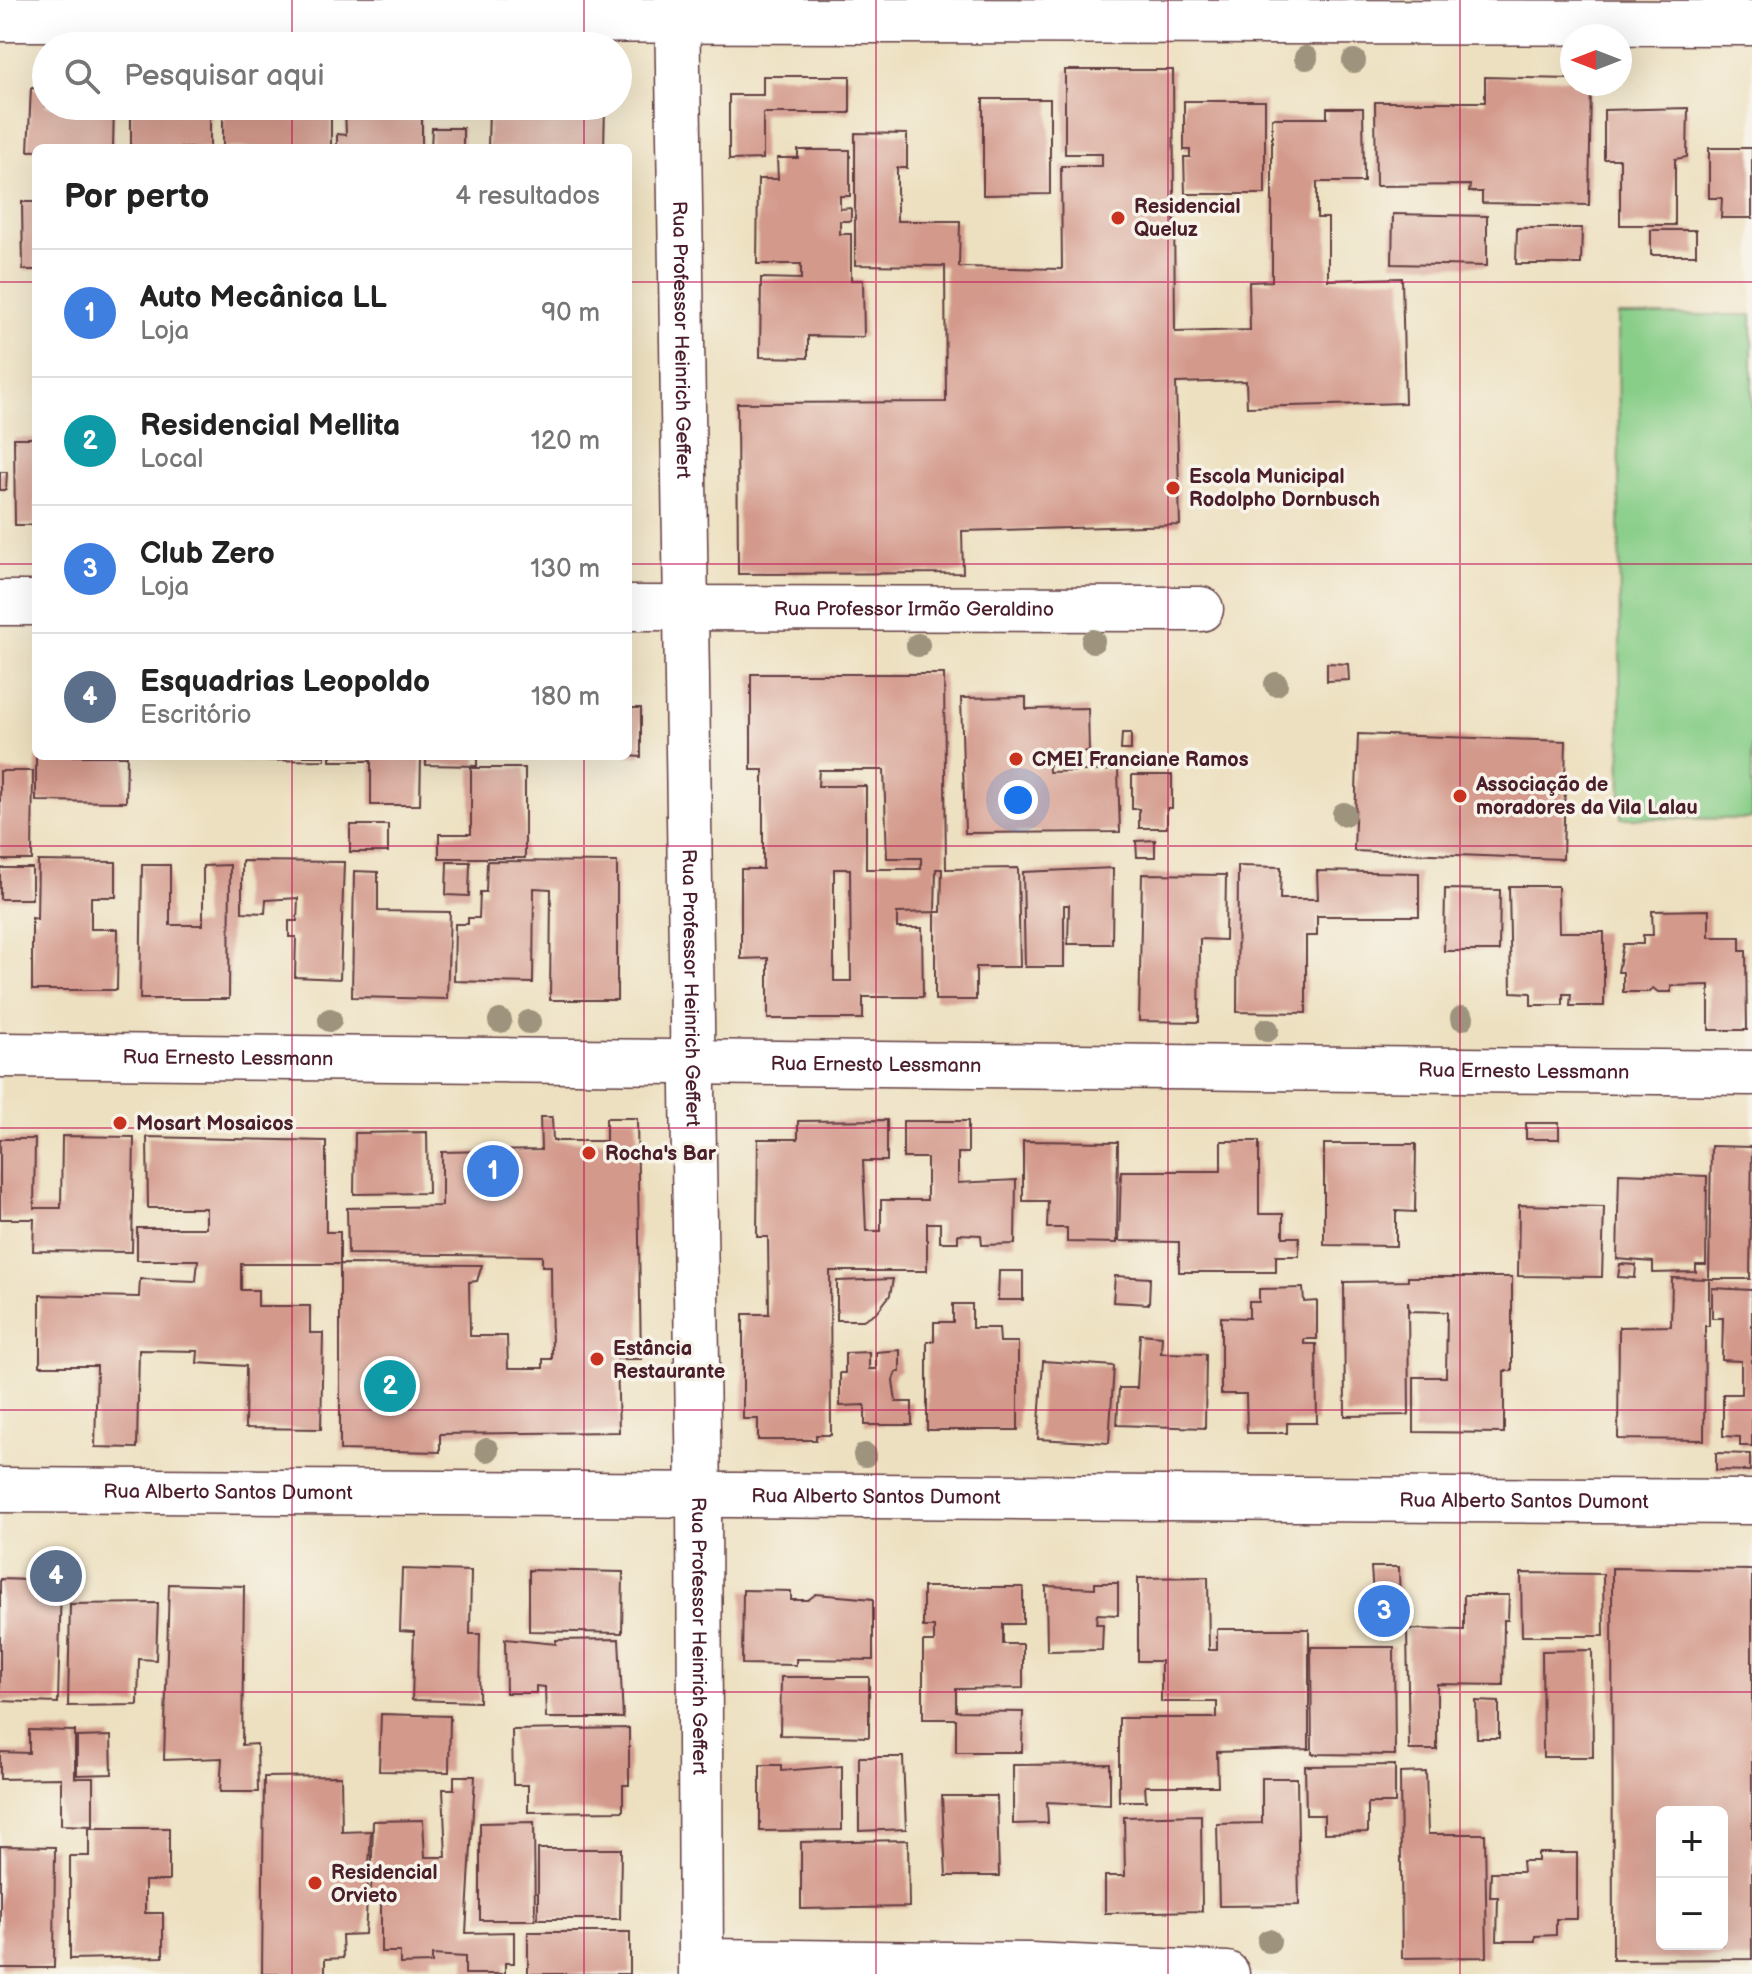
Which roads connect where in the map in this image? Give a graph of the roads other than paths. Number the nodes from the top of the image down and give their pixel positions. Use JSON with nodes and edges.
{"nodes":[{"id":1,"x":678,"y":10,"type":"edge"},
{"id":2,"x":0,"y":19,"type":"edge"},
{"id":3,"x":1752,"y":23,"type":"edge"},
{"id":4,"x":0,"y":603,"type":"edge"},
{"id":5,"x":32,"y":603,"type":"edge"},
{"id":6,"x":632,"y":608,"type":"edge"},
{"id":7,"x":687,"y":609,"type":"junction"},
{"id":8,"x":1201,"y":609,"type":"dead end"},
{"id":9,"x":0,"y":1055,"type":"edge"},
{"id":10,"x":692,"y":1060,"type":"junction"},
{"id":11,"x":1752,"y":1073,"type":"edge"},
{"id":12,"x":0,"y":1490,"type":"edge"},
{"id":13,"x":699,"y":1497,"type":"junction"},
{"id":14,"x":1752,"y":1502,"type":"edge"},
{"id":15,"x":702,"y":1967,"type":"edge"},
{"id":16,"x":1030,"y":1969,"type":"edge"},
{"id":17,"x":1227,"y":1974,"type":"edge"}],
"edges":[{"from":1,"to":2,"type":"street"},
{"from":1,"to":3,"type":"street"},
{"from":1,"to":7,"type":"street","name":"Rua Professor Heinrich Geffert"},
{"from":4,"to":5,"type":"street"},
{"from":6,"to":7,"type":"street","name":"Rua Professor Irmão Geraldino"},
{"from":7,"to":8,"type":"street","name":"Rua Professor Irmão Geraldino"},
{"from":7,"to":10,"type":"street","name":"Rua Professor Heinrich Geffert"},
{"from":9,"to":10,"type":"street","name":"Rua Ernesto Lessmann"},
{"from":10,"to":11,"type":"street","name":"Rua Ernesto Lessmann"},
{"from":10,"to":13,"type":"street","name":"Rua Professor Heinrich Geffert"},
{"from":12,"to":13,"type":"street","name":"Rua Alberto Santos Dumont"},
{"from":13,"to":14,"type":"street","name":"Rua Alberto Santos Dumont"},
{"from":13,"to":15,"type":"street","name":"Rua Professor Heinrich Geffert"},
{"from":15,"to":16,"type":"street"},
{"from":16,"to":17,"type":"street"}]}
